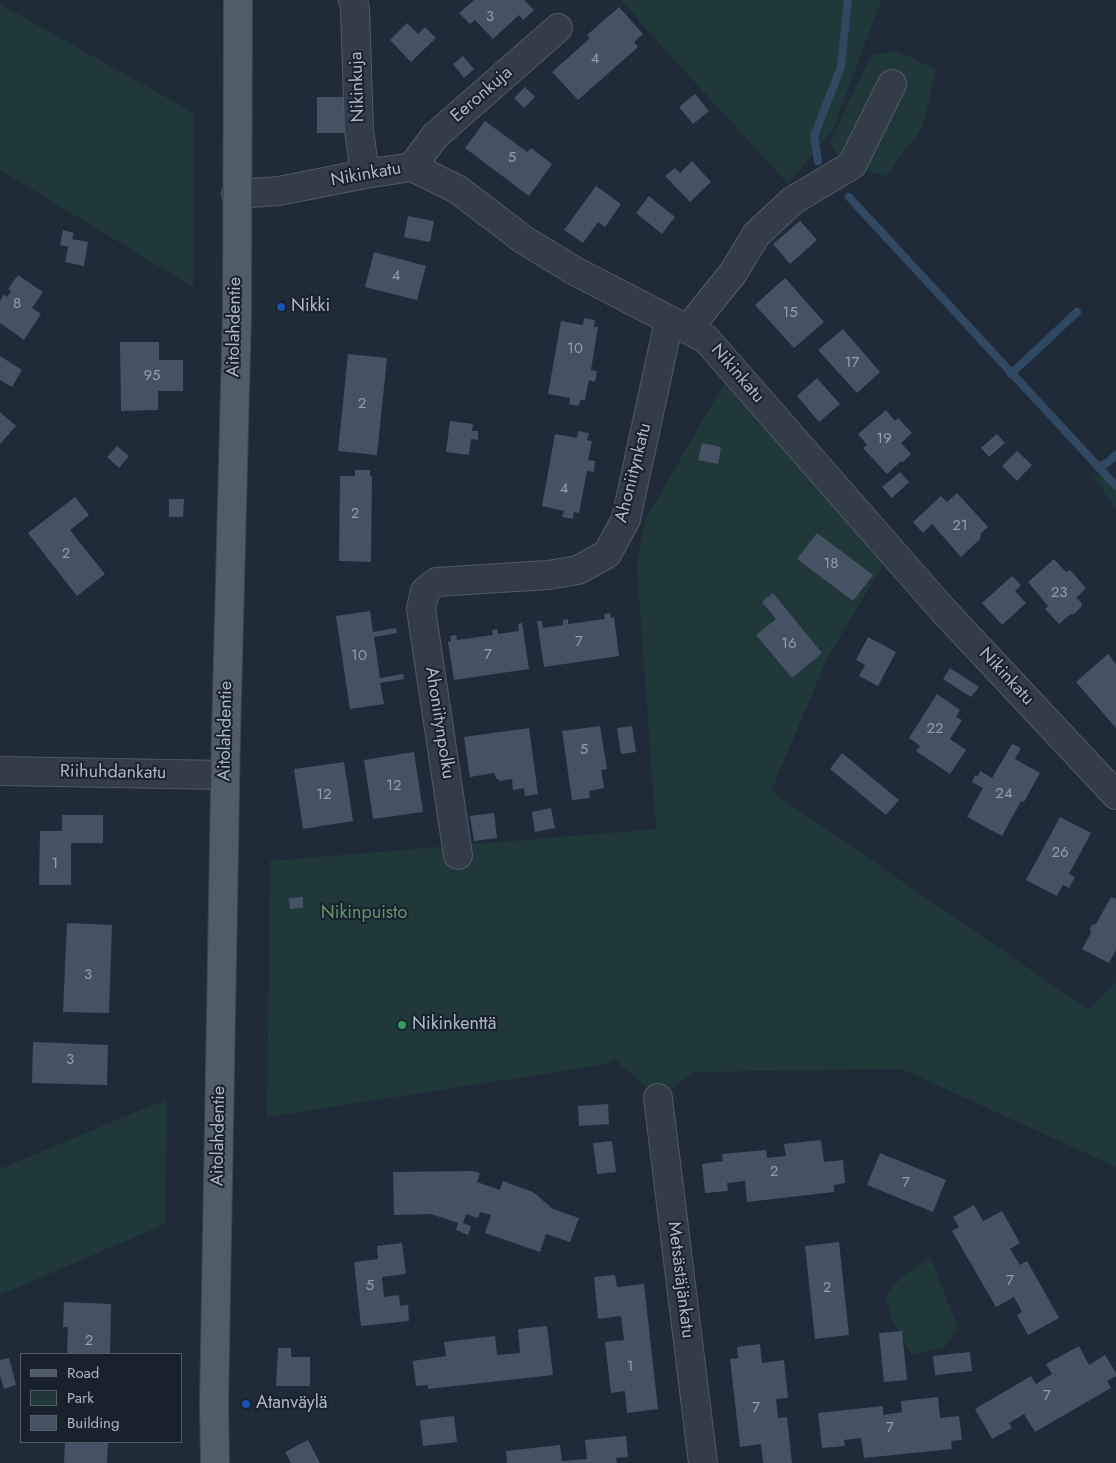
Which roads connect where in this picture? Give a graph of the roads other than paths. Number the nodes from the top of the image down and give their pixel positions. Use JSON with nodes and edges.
{"nodes":[{"id":1,"x":238,"y":0,"type":"edge"},
{"id":2,"x":353,"y":0,"type":"edge"},
{"id":3,"x":558,"y":28,"type":"dead end"},
{"id":4,"x":892,"y":84,"type":"dead end"},
{"id":5,"x":412,"y":167,"type":"junction"},
{"id":6,"x":364,"y":174,"type":"junction"},
{"id":7,"x":236,"y":194,"type":"junction"},
{"id":8,"x":678,"y":325,"type":"junction"},
{"id":9,"x":426,"y":591,"type":"joint"},
{"id":10,"x":0,"y":771,"type":"edge"},
{"id":11,"x":225,"y":775,"type":"junction"},
{"id":12,"x":1116,"y":795,"type":"edge"},
{"id":13,"x":458,"y":855,"type":"dead end"},
{"id":14,"x":658,"y":1098,"type":"dead end"},
{"id":15,"x":215,"y":1463,"type":"edge"},
{"id":16,"x":703,"y":1463,"type":"edge"}],
"edges":[{"from":1,"to":7,"type":"main road","name":"Aitolahdentie"},
{"from":2,"to":6,"type":"street","name":"Nikinkuja"},
{"from":3,"to":5,"type":"street","name":"Eeronkuja"},
{"from":4,"to":8,"type":"street"},
{"from":5,"to":6,"type":"street","name":"Nikinkatu"},
{"from":5,"to":8,"type":"street","name":"Nikinkatu"},
{"from":6,"to":7,"type":"street","name":"Nikinkatu"},
{"from":7,"to":11,"type":"main road","name":"Aitolahdentie"},
{"from":8,"to":9,"type":"street","name":"Ahoniitynkatu"},
{"from":8,"to":12,"type":"street","name":"Nikinkatu"},
{"from":9,"to":13,"type":"street","name":"Ahoniitynpolku"},
{"from":10,"to":11,"type":"street","name":"Riihuhdankatu"},
{"from":11,"to":15,"type":"main road","name":"Aitolahdentie"},
{"from":14,"to":16,"type":"street","name":"Metsästäjänkatu"}]}
